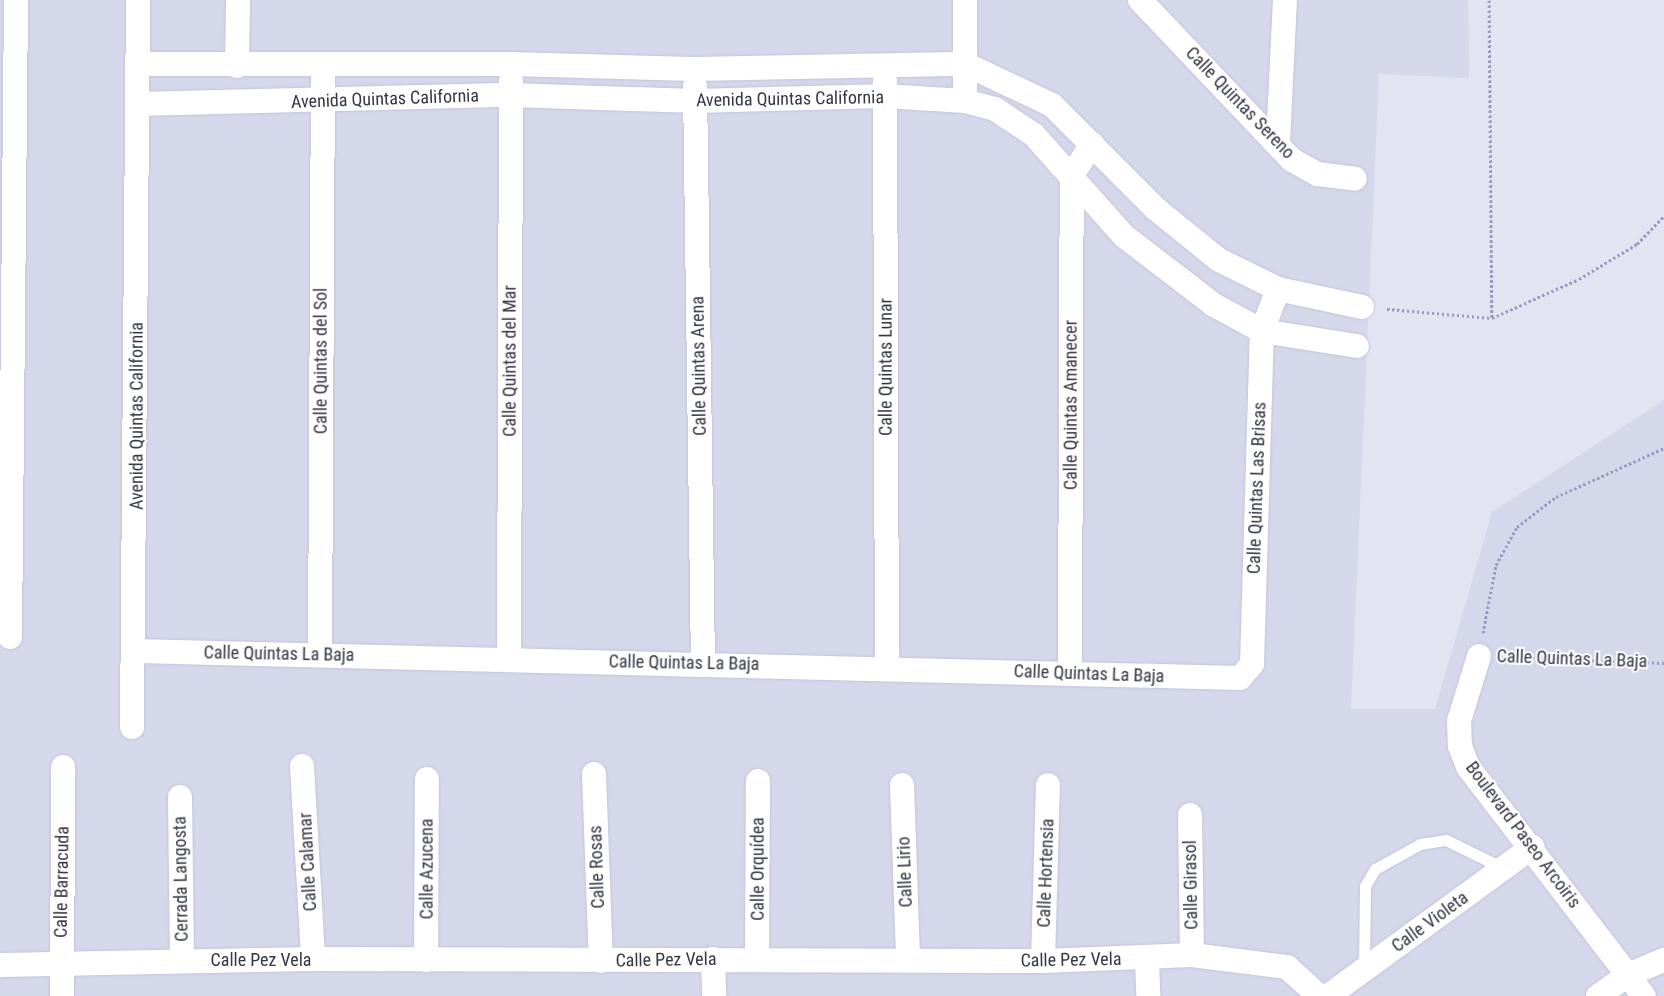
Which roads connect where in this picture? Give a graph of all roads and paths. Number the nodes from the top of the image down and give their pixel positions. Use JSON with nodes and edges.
{"nodes":[{"id":1,"x":16,"y":0,"type":"edge"},
{"id":2,"x":138,"y":0,"type":"edge"},
{"id":3,"x":238,"y":0,"type":"edge"},
{"id":4,"x":965,"y":0,"type":"edge"},
{"id":5,"x":1140,"y":0,"type":"edge"},
{"id":6,"x":1285,"y":0,"type":"edge"},
{"id":7,"x":1489,"y":0,"type":"edge"},
{"id":8,"x":138,"y":64,"type":"junction"},
{"id":9,"x":511,"y":64,"type":"junction"},
{"id":10,"x":965,"y":64,"type":"junction"},
{"id":11,"x":237,"y":66,"type":"junction"},
{"id":12,"x":885,"y":66,"type":"junction"},
{"id":13,"x":322,"y":67,"type":"junction"},
{"id":14,"x":694,"y":69,"type":"junction"},
{"id":15,"x":511,"y":95,"type":"junction"},
{"id":16,"x":885,"y":96,"type":"junction"},
{"id":17,"x":965,"y":101,"type":"junction"},
{"id":18,"x":322,"y":102,"type":"junction"},
{"id":19,"x":695,"y":102,"type":"junction"},
{"id":20,"x":137,"y":104,"type":"junction"},
{"id":21,"x":1278,"y":142,"type":"junction"},
{"id":22,"x":1092,"y":144,"type":"junction"},
{"id":23,"x":1072,"y":175,"type":"junction"},
{"id":24,"x":1355,"y":179,"type":"dead end"},
{"id":25,"x":1664,"y":216,"type":"edge"},
{"id":26,"x":1278,"y":289,"type":"junction"},
{"id":27,"x":1362,"y":307,"type":"joint"},
{"id":28,"x":1492,"y":318,"type":"junction"},
{"id":29,"x":1262,"y":331,"type":"junction"},
{"id":30,"x":1357,"y":346,"type":"dead end"},
{"id":31,"x":1664,"y":448,"type":"edge"},
{"id":32,"x":10,"y":638,"type":"dead end"},
{"id":33,"x":135,"y":651,"type":"junction"},
{"id":34,"x":320,"y":655,"type":"junction"},
{"id":35,"x":1479,"y":656,"type":"junction"},
{"id":36,"x":508,"y":659,"type":"junction"},
{"id":37,"x":1664,"y":663,"type":"edge"},
{"id":38,"x":704,"y":664,"type":"junction"},
{"id":39,"x":887,"y":668,"type":"junction"},
{"id":40,"x":1070,"y":672,"type":"junction"},
{"id":41,"x":1233,"y":680,"type":"joint"},
{"id":42,"x":132,"y":727,"type":"dead end"},
{"id":43,"x":302,"y":766,"type":"dead end"},
{"id":44,"x":63,"y":767,"type":"dead end"},
{"id":45,"x":594,"y":774,"type":"dead end"},
{"id":46,"x":427,"y":779,"type":"dead end"},
{"id":47,"x":758,"y":781,"type":"dead end"},
{"id":48,"x":902,"y":785,"type":"dead end"},
{"id":49,"x":1048,"y":785,"type":"dead end"},
{"id":50,"x":180,"y":797,"type":"dead end"},
{"id":51,"x":1190,"y":815,"type":"dead end"},
{"id":52,"x":1532,"y":848,"type":"junction"},
{"id":53,"x":1504,"y":868,"type":"junction"},
{"id":54,"x":1192,"y":955,"type":"junction"},
{"id":55,"x":757,"y":958,"type":"junction"},
{"id":56,"x":1147,"y":958,"type":"junction"},
{"id":57,"x":313,"y":959,"type":"junction"},
{"id":58,"x":713,"y":959,"type":"junction"},
{"id":59,"x":182,"y":960,"type":"junction"},
{"id":60,"x":426,"y":960,"type":"junction"},
{"id":61,"x":908,"y":960,"type":"junction"},
{"id":62,"x":1664,"y":960,"type":"edge"},
{"id":63,"x":601,"y":961,"type":"junction"},
{"id":64,"x":1044,"y":961,"type":"junction"},
{"id":65,"x":61,"y":963,"type":"junction"},
{"id":66,"x":0,"y":965,"type":"edge"},
{"id":67,"x":1364,"y":970,"type":"junction"},
{"id":68,"x":1628,"y":975,"type":"junction"},
{"id":69,"x":62,"y":996,"type":"edge"},
{"id":70,"x":714,"y":996,"type":"edge"},
{"id":71,"x":1148,"y":996,"type":"edge"},
{"id":72,"x":1319,"y":996,"type":"edge"},
{"id":73,"x":1328,"y":996,"type":"edge"},
{"id":74,"x":1598,"y":996,"type":"edge"},
{"id":75,"x":1644,"y":996,"type":"edge"}],
"edges":[{"from":1,"to":32,"type":"street"},
{"from":2,"to":8,"type":"street","name":"Avenida Quintas California"},
{"from":3,"to":11,"type":"street"},
{"from":4,"to":10,"type":"street"},
{"from":5,"to":21,"type":"street","name":"Calle Quintas Sereno"},
{"from":6,"to":21,"type":"street"},
{"from":7,"to":28,"type":"path"},
{"from":8,"to":11,"type":"street","name":"Avenida Quintas California"},
{"from":8,"to":20,"type":"street","name":"Avenida Quintas California"},
{"from":9,"to":13,"type":"street","name":"Avenida Quintas California"},
{"from":9,"to":14,"type":"street","name":"Avenida Quintas California"},
{"from":9,"to":15,"type":"street","name":"Calle Quintas del Mar"},
{"from":10,"to":12,"type":"street","name":"Avenida Quintas California"},
{"from":10,"to":17,"type":"street"},
{"from":10,"to":22,"type":"street","name":"Avenida Quintas California"},
{"from":11,"to":13,"type":"street","name":"Avenida Quintas California"},
{"from":12,"to":14,"type":"street","name":"Avenida Quintas California"},
{"from":12,"to":16,"type":"street","name":"Calle Quintas Lunar"},
{"from":13,"to":18,"type":"street","name":"Calle Quintas del Sol"},
{"from":14,"to":19,"type":"street","name":"Calle Quintas Arena"},
{"from":15,"to":18,"type":"street","name":"Avenida Quintas California"},
{"from":15,"to":19,"type":"street","name":"Avenida Quintas California"},
{"from":15,"to":36,"type":"street","name":"Calle Quintas del Mar"},
{"from":16,"to":17,"type":"street","name":"Avenida Quintas California"},
{"from":16,"to":19,"type":"street","name":"Avenida Quintas California"},
{"from":16,"to":39,"type":"street","name":"Calle Quintas Lunar"},
{"from":17,"to":23,"type":"street","name":"Avenida Quintas California"},
{"from":18,"to":20,"type":"street","name":"Avenida Quintas California"},
{"from":18,"to":34,"type":"street","name":"Calle Quintas del Sol"},
{"from":19,"to":38,"type":"street","name":"Calle Quintas Arena"},
{"from":20,"to":33,"type":"street","name":"Avenida Quintas California"},
{"from":21,"to":24,"type":"street","name":"Calle Quintas Sereno"},
{"from":22,"to":23,"type":"street"},
{"from":22,"to":26,"type":"street","name":"Avenida Quintas California"},
{"from":23,"to":29,"type":"street","name":"Avenida Quintas California"},
{"from":23,"to":40,"type":"street","name":"Calle Quintas Amanecer"},
{"from":25,"to":28,"type":"path"},
{"from":26,"to":27,"type":"street","name":"Avenida Quintas California"},
{"from":26,"to":29,"type":"street","name":"Calle Quintas Las Brisas"},
{"from":27,"to":28,"type":"path"},
{"from":29,"to":30,"type":"street","name":"Avenida Quintas California"},
{"from":29,"to":41,"type":"street","name":"Calle Quintas Las Brisas"},
{"from":31,"to":35,"type":"path"},
{"from":33,"to":34,"type":"street","name":"Calle Quintas La Baja"},
{"from":33,"to":42,"type":"street","name":"Avenida Quintas California"},
{"from":34,"to":36,"type":"street","name":"Calle Quintas La Baja"},
{"from":35,"to":37,"type":"path","name":"Calle Quintas La Baja"},
{"from":35,"to":52,"type":"street","name":"Boulevard Paseo Arcoiris"},
{"from":36,"to":38,"type":"street","name":"Calle Quintas La Baja"},
{"from":38,"to":39,"type":"street","name":"Calle Quintas La Baja"},
{"from":39,"to":40,"type":"street","name":"Calle Quintas La Baja"},
{"from":40,"to":41,"type":"street","name":"Calle Quintas La Baja"},
{"from":43,"to":57,"type":"street","name":"Calle Calamar"},
{"from":44,"to":65,"type":"street","name":"Calle Barracuda"},
{"from":45,"to":63,"type":"street","name":"Calle Rosas"},
{"from":46,"to":60,"type":"street","name":"Calle Azucena"},
{"from":47,"to":55,"type":"street","name":"Calle Orquídea"},
{"from":48,"to":61,"type":"street","name":"Calle Lirio"},
{"from":49,"to":64,"type":"street","name":"Calle Hortensia"},
{"from":50,"to":59,"type":"street","name":"Cerrada Langosta"},
{"from":51,"to":54,"type":"street","name":"Calle Girasol"},
{"from":52,"to":53,"type":"street","name":"Calle Violeta"},
{"from":52,"to":68,"type":"street","name":"Boulevard Paseo Arcoiris"},
{"from":53,"to":67,"type":"street","name":"Calle Violeta"},
{"from":53,"to":67,"type":"lane"},
{"from":54,"to":56,"type":"street","name":"Calle Pez Vela"},
{"from":54,"to":72,"type":"street","name":"Calle Pez Vela"},
{"from":55,"to":58,"type":"street","name":"Calle Pez Vela"},
{"from":55,"to":61,"type":"street","name":"Calle Pez Vela"},
{"from":56,"to":64,"type":"street","name":"Calle Pez Vela"},
{"from":56,"to":71,"type":"street"},
{"from":57,"to":59,"type":"street","name":"Calle Pez Vela"},
{"from":57,"to":60,"type":"street","name":"Calle Pez Vela"},
{"from":58,"to":63,"type":"street","name":"Calle Pez Vela"},
{"from":58,"to":70,"type":"street"},
{"from":59,"to":65,"type":"street","name":"Calle Pez Vela"},
{"from":60,"to":63,"type":"street","name":"Calle Pez Vela"},
{"from":61,"to":64,"type":"street","name":"Calle Pez Vela"},
{"from":62,"to":68,"type":"street"},
{"from":65,"to":66,"type":"street","name":"Calle Pez Vela"},
{"from":65,"to":69,"type":"street","name":"Calle Barracuda"},
{"from":67,"to":73,"type":"street","name":"Calle Violeta"},
{"from":68,"to":74,"type":"street"},
{"from":68,"to":75,"type":"street","name":"Boulevard Paseo Arcoiris"}]}
